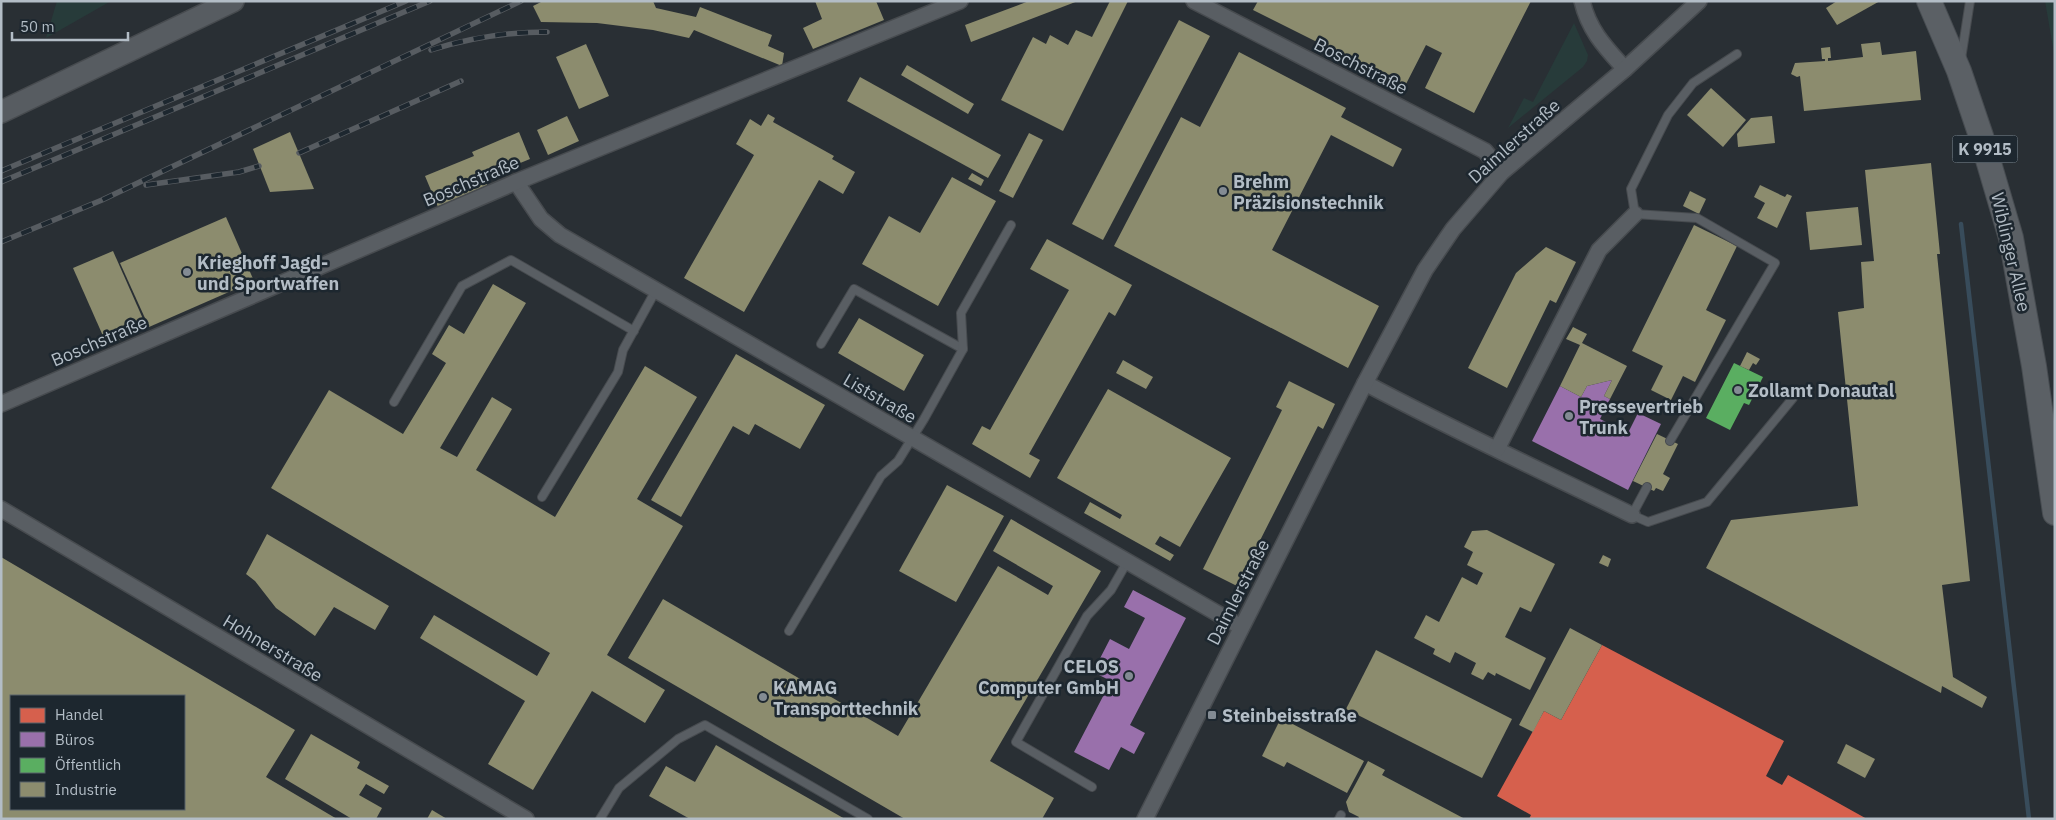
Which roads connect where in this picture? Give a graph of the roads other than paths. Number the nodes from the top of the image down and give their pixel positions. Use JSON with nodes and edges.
{"nodes":[{"id":1,"x":233,"y":1,"type":"edge"},
{"id":2,"x":960,"y":1,"type":"edge"},
{"id":3,"x":1194,"y":1,"type":"edge"},
{"id":4,"x":1582,"y":1,"type":"edge"},
{"id":5,"x":1699,"y":1,"type":"edge"},
{"id":6,"x":1929,"y":1,"type":"edge"},
{"id":7,"x":1970,"y":1,"type":"edge"},
{"id":8,"x":1738,"y":54,"type":"dead end"},
{"id":9,"x":1625,"y":69,"type":"junction"},
{"id":10,"x":1959,"y":71,"type":"junction"},
{"id":11,"x":1,"y":112,"type":"edge"},
{"id":12,"x":1502,"y":172,"type":"junction"},
{"id":13,"x":516,"y":182,"type":"junction"},
{"id":14,"x":1635,"y":214,"type":"junction"},
{"id":15,"x":1011,"y":225,"type":"dead end"},
{"id":16,"x":656,"y":290,"type":"junction"},
{"id":17,"x":634,"y":331,"type":"junction"},
{"id":18,"x":821,"y":344,"type":"dead end"},
{"id":19,"x":962,"y":349,"type":"junction"},
{"id":20,"x":1365,"y":383,"type":"junction"},
{"id":21,"x":1793,"y":398,"type":"dead end"},
{"id":22,"x":394,"y":402,"type":"dead end"},
{"id":23,"x":1,"y":404,"type":"edge"},
{"id":24,"x":912,"y":438,"type":"junction"},
{"id":25,"x":1670,"y":441,"type":"dead end"},
{"id":26,"x":1497,"y":449,"type":"junction"},
{"id":27,"x":1646,"y":487,"type":"dead end"},
{"id":28,"x":542,"y":497,"type":"dead end"},
{"id":29,"x":2054,"y":501,"type":"edge"},
{"id":30,"x":1,"y":509,"type":"edge"},
{"id":31,"x":1632,"y":515,"type":"junction"},
{"id":32,"x":1127,"y":562,"type":"junction"},
{"id":33,"x":1242,"y":628,"type":"junction"},
{"id":34,"x":789,"y":631,"type":"dead end"},
{"id":35,"x":1092,"y":787,"type":"dead end"},
{"id":36,"x":526,"y":819,"type":"edge"},
{"id":37,"x":600,"y":819,"type":"edge"},
{"id":38,"x":868,"y":819,"type":"edge"},
{"id":39,"x":1146,"y":819,"type":"edge"}],
"edges":[{"from":1,"to":11,"type":"main road"},
{"from":2,"to":13,"type":"street","name":"Boschstraße"},
{"from":3,"to":12,"type":"street","name":"Boschstraße"},
{"from":4,"to":9,"type":"street"},
{"from":5,"to":9,"type":"street","name":"Daimlerstraße"},
{"from":6,"to":10,"type":"main road","name":"Wiblinger Allee","number":"K 9915"},
{"from":7,"to":10,"type":"lane"},
{"from":8,"to":14,"type":"lane"},
{"from":9,"to":12,"type":"street","name":"Daimlerstraße"},
{"from":10,"to":29,"type":"main road","name":"Wiblinger Allee","number":"K 9915"},
{"from":12,"to":20,"type":"street","name":"Daimlerstraße"},
{"from":13,"to":16,"type":"street","name":"Liststraße"},
{"from":13,"to":23,"type":"street","name":"Boschstraße"},
{"from":14,"to":25,"type":"lane"},
{"from":14,"to":26,"type":"street"},
{"from":15,"to":19,"type":"lane"},
{"from":16,"to":17,"type":"lane"},
{"from":16,"to":24,"type":"street","name":"Liststraße"},
{"from":17,"to":22,"type":"lane"},
{"from":17,"to":28,"type":"lane"},
{"from":18,"to":19,"type":"lane"},
{"from":19,"to":24,"type":"lane"},
{"from":20,"to":26,"type":"street"},
{"from":20,"to":33,"type":"street","name":"Daimlerstraße"},
{"from":21,"to":31,"type":"lane"},
{"from":24,"to":32,"type":"street","name":"Liststraße"},
{"from":24,"to":34,"type":"lane"},
{"from":26,"to":31,"type":"street"},
{"from":27,"to":31,"type":"lane"},
{"from":30,"to":36,"type":"street","name":"Hohnerstraße"},
{"from":32,"to":33,"type":"street","name":"Liststraße"},
{"from":32,"to":35,"type":"lane"},
{"from":33,"to":39,"type":"street","name":"Daimlerstraße"},
{"from":37,"to":38,"type":"lane"}]}
